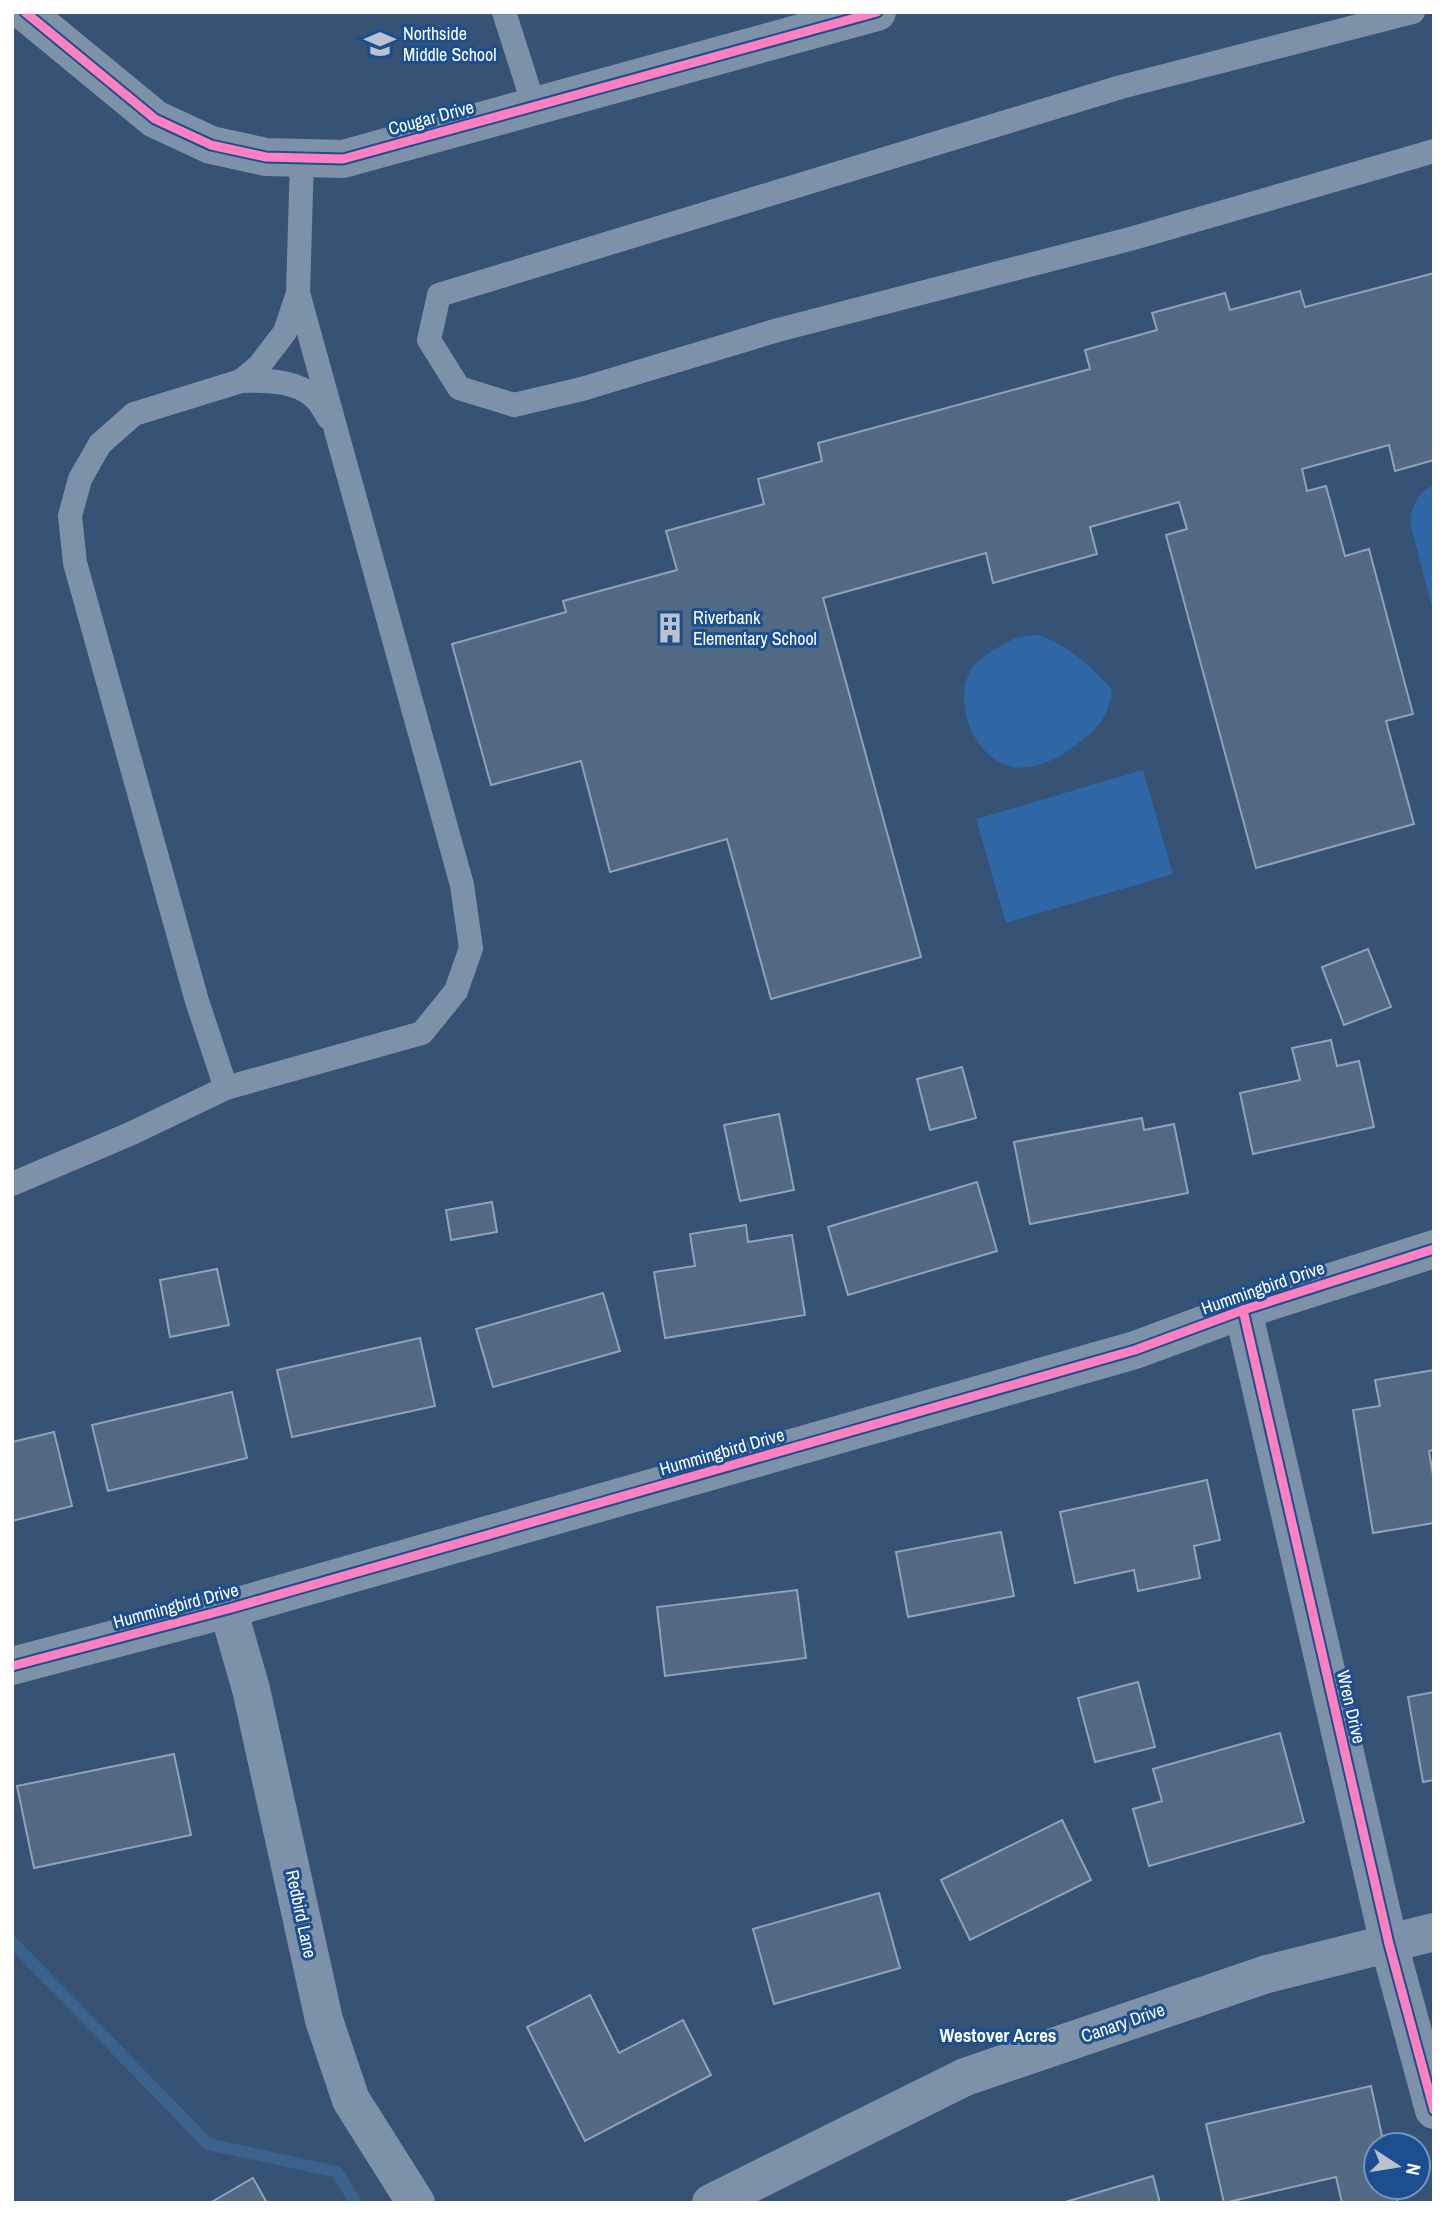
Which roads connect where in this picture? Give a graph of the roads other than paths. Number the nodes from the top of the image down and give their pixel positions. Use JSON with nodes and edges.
{"nodes":[{"id":1,"x":25,"y":12,"type":"edge"},
{"id":2,"x":504,"y":12,"type":"edge"},
{"id":3,"x":877,"y":12,"type":"edge"},
{"id":4,"x":1413,"y":12,"type":"edge"},
{"id":5,"x":534,"y":106,"type":"junction"},
{"id":6,"x":1434,"y":151,"type":"edge"},
{"id":7,"x":302,"y":158,"type":"junction"},
{"id":8,"x":298,"y":293,"type":"junction"},
{"id":9,"x":241,"y":381,"type":"junction"},
{"id":10,"x":335,"y":427,"type":"junction"},
{"id":11,"x":226,"y":1088,"type":"junction"},
{"id":12,"x":12,"y":1184,"type":"edge"},
{"id":13,"x":1434,"y":1249,"type":"edge"},
{"id":14,"x":1243,"y":1310,"type":"junction"},
{"id":15,"x":228,"y":1609,"type":"junction"},
{"id":16,"x":12,"y":1666,"type":"edge"},
{"id":17,"x":1434,"y":1932,"type":"edge"},
{"id":18,"x":1389,"y":1944,"type":"junction"},
{"id":19,"x":1434,"y":2110,"type":"edge"},
{"id":20,"x":416,"y":2203,"type":"edge"},
{"id":21,"x":711,"y":2203,"type":"edge"}],
"edges":[{"from":1,"to":7,"type":"street","name":"Cougar Drive"},
{"from":2,"to":5,"type":"lane"},
{"from":3,"to":5,"type":"street","name":"Cougar Drive"},
{"from":4,"to":6,"type":"lane"},
{"from":5,"to":7,"type":"street","name":"Cougar Drive"},
{"from":7,"to":8,"type":"lane"},
{"from":8,"to":9,"type":"lane"},
{"from":8,"to":10,"type":"lane"},
{"from":9,"to":10,"type":"lane"},
{"from":9,"to":11,"type":"lane"},
{"from":10,"to":11,"type":"lane"},
{"from":11,"to":12,"type":"lane"},
{"from":13,"to":14,"type":"street","name":"Hummingbird Drive"},
{"from":14,"to":15,"type":"street","name":"Hummingbird Drive"},
{"from":14,"to":18,"type":"street","name":"Wren Drive"},
{"from":15,"to":16,"type":"street","name":"Hummingbird Drive"},
{"from":15,"to":20,"type":"street","name":"Redbird Lane"},
{"from":17,"to":18,"type":"street","name":"Canary Drive"},
{"from":18,"to":19,"type":"street","name":"Wren Drive"},
{"from":18,"to":21,"type":"street","name":"Canary Drive"}]}
